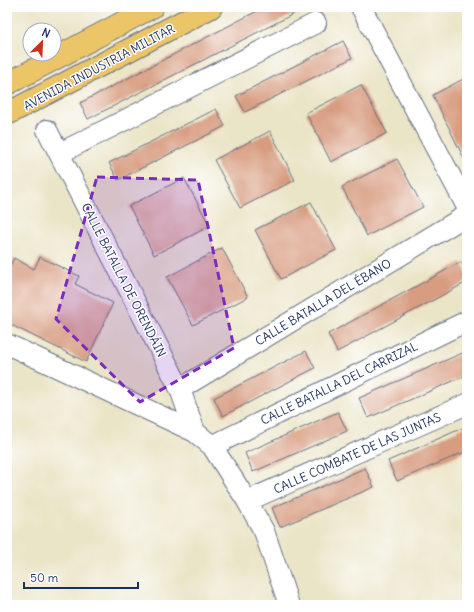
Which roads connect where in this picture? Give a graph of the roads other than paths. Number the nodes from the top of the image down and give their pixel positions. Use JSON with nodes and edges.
{"nodes":[{"id":1,"x":152,"y":7,"type":"edge"},
{"id":2,"x":212,"y":7,"type":"edge"},
{"id":3,"x":361,"y":7,"type":"edge"},
{"id":4,"x":316,"y":23,"type":"dead end"},
{"id":5,"x":7,"y":84,"type":"edge"},
{"id":6,"x":7,"y":114,"type":"edge"},
{"id":7,"x":47,"y":130,"type":"dead end"},
{"id":8,"x":60,"y":153,"type":"junction"},
{"id":9,"x":467,"y":207,"type":"edge"},
{"id":10,"x":467,"y":215,"type":"edge"},
{"id":11,"x":467,"y":320,"type":"edge"},
{"id":12,"x":7,"y":344,"type":"edge"},
{"id":13,"x":180,"y":389,"type":"junction"},
{"id":14,"x":467,"y":404,"type":"edge"},
{"id":15,"x":195,"y":432,"type":"junction"},
{"id":16,"x":212,"y":446,"type":"junction"},
{"id":17,"x":247,"y":501,"type":"junction"},
{"id":18,"x":289,"y":605,"type":"edge"}],
"edges":[{"from":1,"to":5,"type":"main road"},
{"from":2,"to":6,"type":"main road","name":"AVENIDA INDUSTRIA MILITAR"},
{"from":3,"to":9,"type":"street"},
{"from":4,"to":8,"type":"street"},
{"from":7,"to":8,"type":"street","name":"CALLE BATALLA DE ORENDÁIN"},
{"from":8,"to":13,"type":"street","name":"CALLE BATALLA DE ORENDÁIN"},
{"from":10,"to":13,"type":"street","name":"CALLE BATALLA DEL ÉBANO"},
{"from":11,"to":16,"type":"street","name":"CALLE BATALLA DEL CARRIZAL"},
{"from":12,"to":15,"type":"street"},
{"from":13,"to":15,"type":"street","name":"CALLE BATALLA DE ORENDÁIN"},
{"from":14,"to":17,"type":"street","name":"CALLE COMBATE DE LAS JUNTAS"},
{"from":15,"to":16,"type":"street"},
{"from":16,"to":17,"type":"street"},
{"from":17,"to":18,"type":"street"}]}
